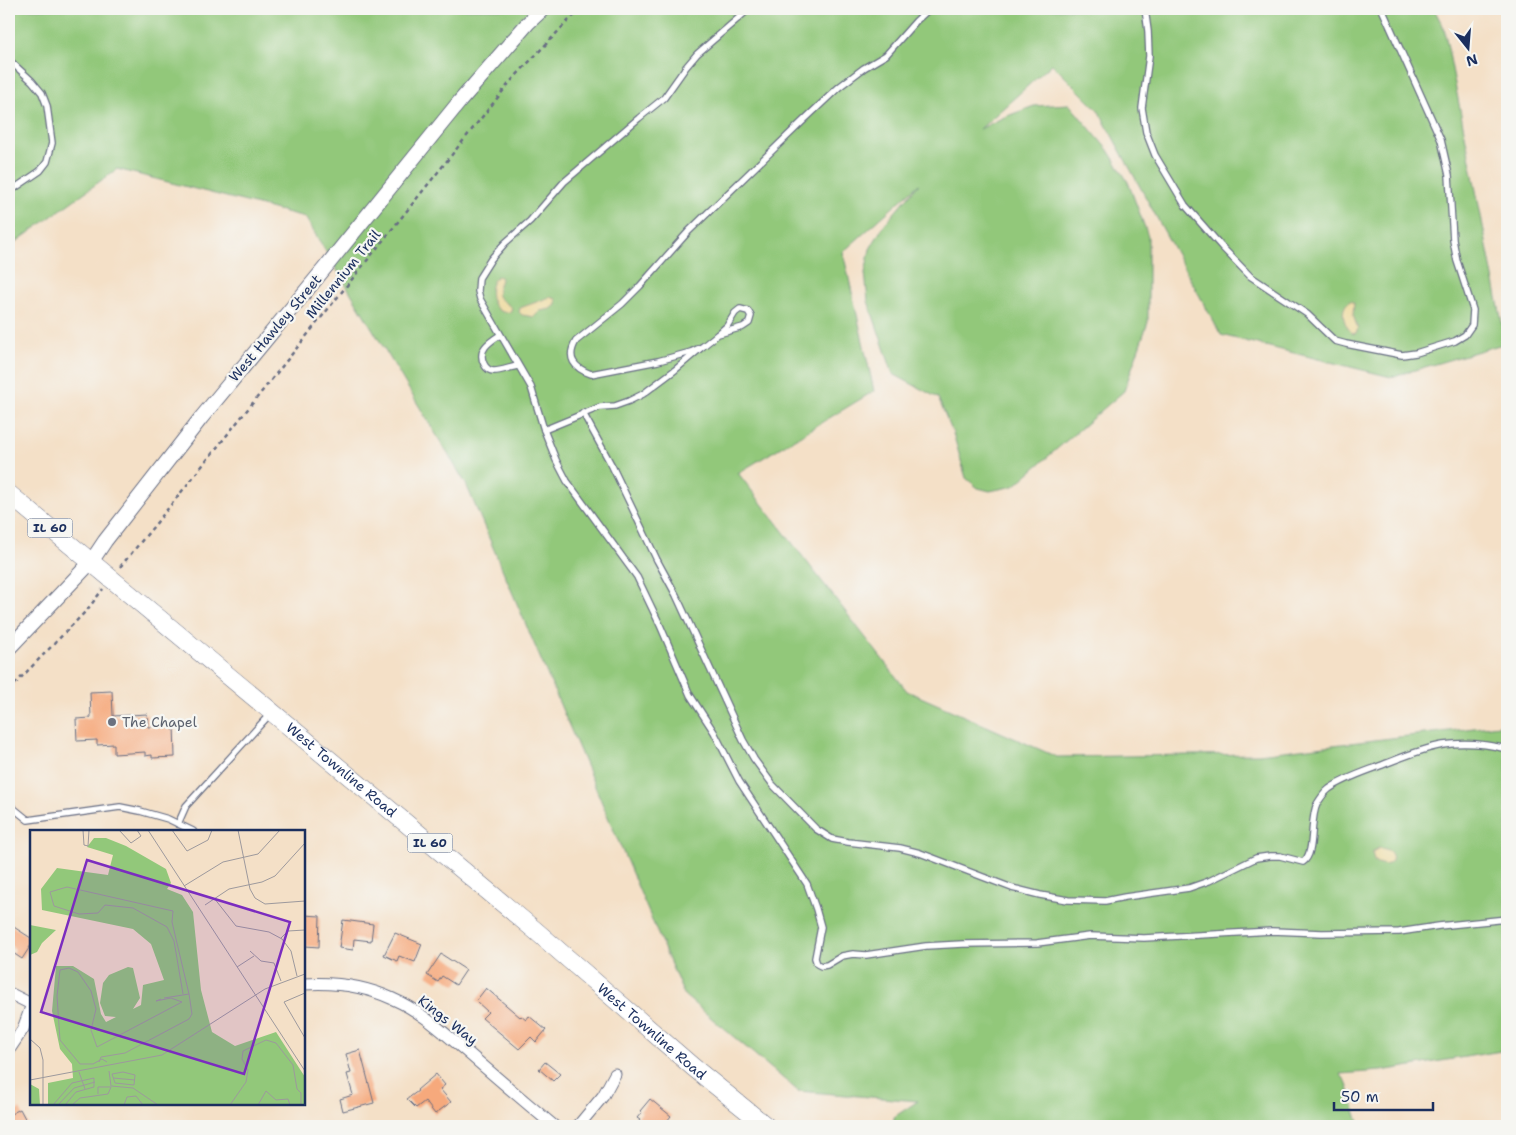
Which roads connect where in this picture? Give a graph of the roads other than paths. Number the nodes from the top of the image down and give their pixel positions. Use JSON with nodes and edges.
{"nodes":[{"id":1,"x":543,"y":9,"type":"edge"},
{"id":2,"x":749,"y":9,"type":"edge"},
{"id":3,"x":929,"y":9,"type":"edge"},
{"id":4,"x":1145,"y":9,"type":"edge"},
{"id":5,"x":1382,"y":9,"type":"edge"},
{"id":6,"x":9,"y":60,"type":"edge"},
{"id":7,"x":9,"y":192,"type":"edge"},
{"id":8,"x":718,"y":334,"type":"junction"},
{"id":9,"x":500,"y":335,"type":"junction"},
{"id":10,"x":702,"y":347,"type":"junction"},
{"id":11,"x":518,"y":366,"type":"junction"},
{"id":12,"x":583,"y":414,"type":"junction"},
{"id":13,"x":544,"y":430,"type":"junction"},
{"id":14,"x":9,"y":494,"type":"edge"},
{"id":15,"x":91,"y":562,"type":"junction"},
{"id":16,"x":9,"y":648,"type":"edge"},
{"id":17,"x":272,"y":712,"type":"junction"},
{"id":18,"x":1507,"y":749,"type":"edge"},
{"id":19,"x":9,"y":803,"type":"edge"},
{"id":20,"x":178,"y":824,"type":"junction"},
{"id":21,"x":191,"y":830,"type":"edge"},
{"id":22,"x":1507,"y":919,"type":"edge"},
{"id":23,"x":305,"y":984,"type":"edge"},
{"id":24,"x":9,"y":994,"type":"edge"},
{"id":25,"x":30,"y":1005,"type":"edge"},
{"id":26,"x":30,"y":1009,"type":"edge"},
{"id":27,"x":9,"y":1050,"type":"edge"},
{"id":28,"x":615,"y":1074,"type":"dead end"},
{"id":29,"x":554,"y":1126,"type":"edge"},
{"id":30,"x":578,"y":1126,"type":"edge"},
{"id":31,"x":766,"y":1126,"type":"edge"}],
"edges":[{"from":1,"to":15,"type":"street","name":"West Hawley Street"},
{"from":2,"to":9,"type":"lane"},
{"from":3,"to":10,"type":"lane"},
{"from":4,"to":5,"type":"lane"},
{"from":6,"to":7,"type":"lane"},
{"from":8,"to":8,"type":"lane"},
{"from":8,"to":10,"type":"lane"},
{"from":9,"to":11,"type":"lane"},
{"from":9,"to":11,"type":"lane"},
{"from":10,"to":12,"type":"lane"},
{"from":11,"to":13,"type":"lane"},
{"from":12,"to":13,"type":"lane"},
{"from":12,"to":18,"type":"lane"},
{"from":13,"to":22,"type":"lane"},
{"from":14,"to":15,"type":"main road","name":"West Townline Road","number":"IL 60"},
{"from":15,"to":16,"type":"street","name":"West Hawley Street"},
{"from":15,"to":17,"type":"main road","name":"West Townline Road","number":"IL 60"},
{"from":17,"to":20,"type":"lane"},
{"from":17,"to":31,"type":"main road","name":"West Townline Road","number":"IL 60"},
{"from":19,"to":20,"type":"lane"},
{"from":20,"to":21,"type":"lane"},
{"from":23,"to":29,"type":"street","name":"Kings Way"},
{"from":24,"to":25,"type":"street"},
{"from":26,"to":27,"type":"street"},
{"from":28,"to":30,"type":"street"}]}
